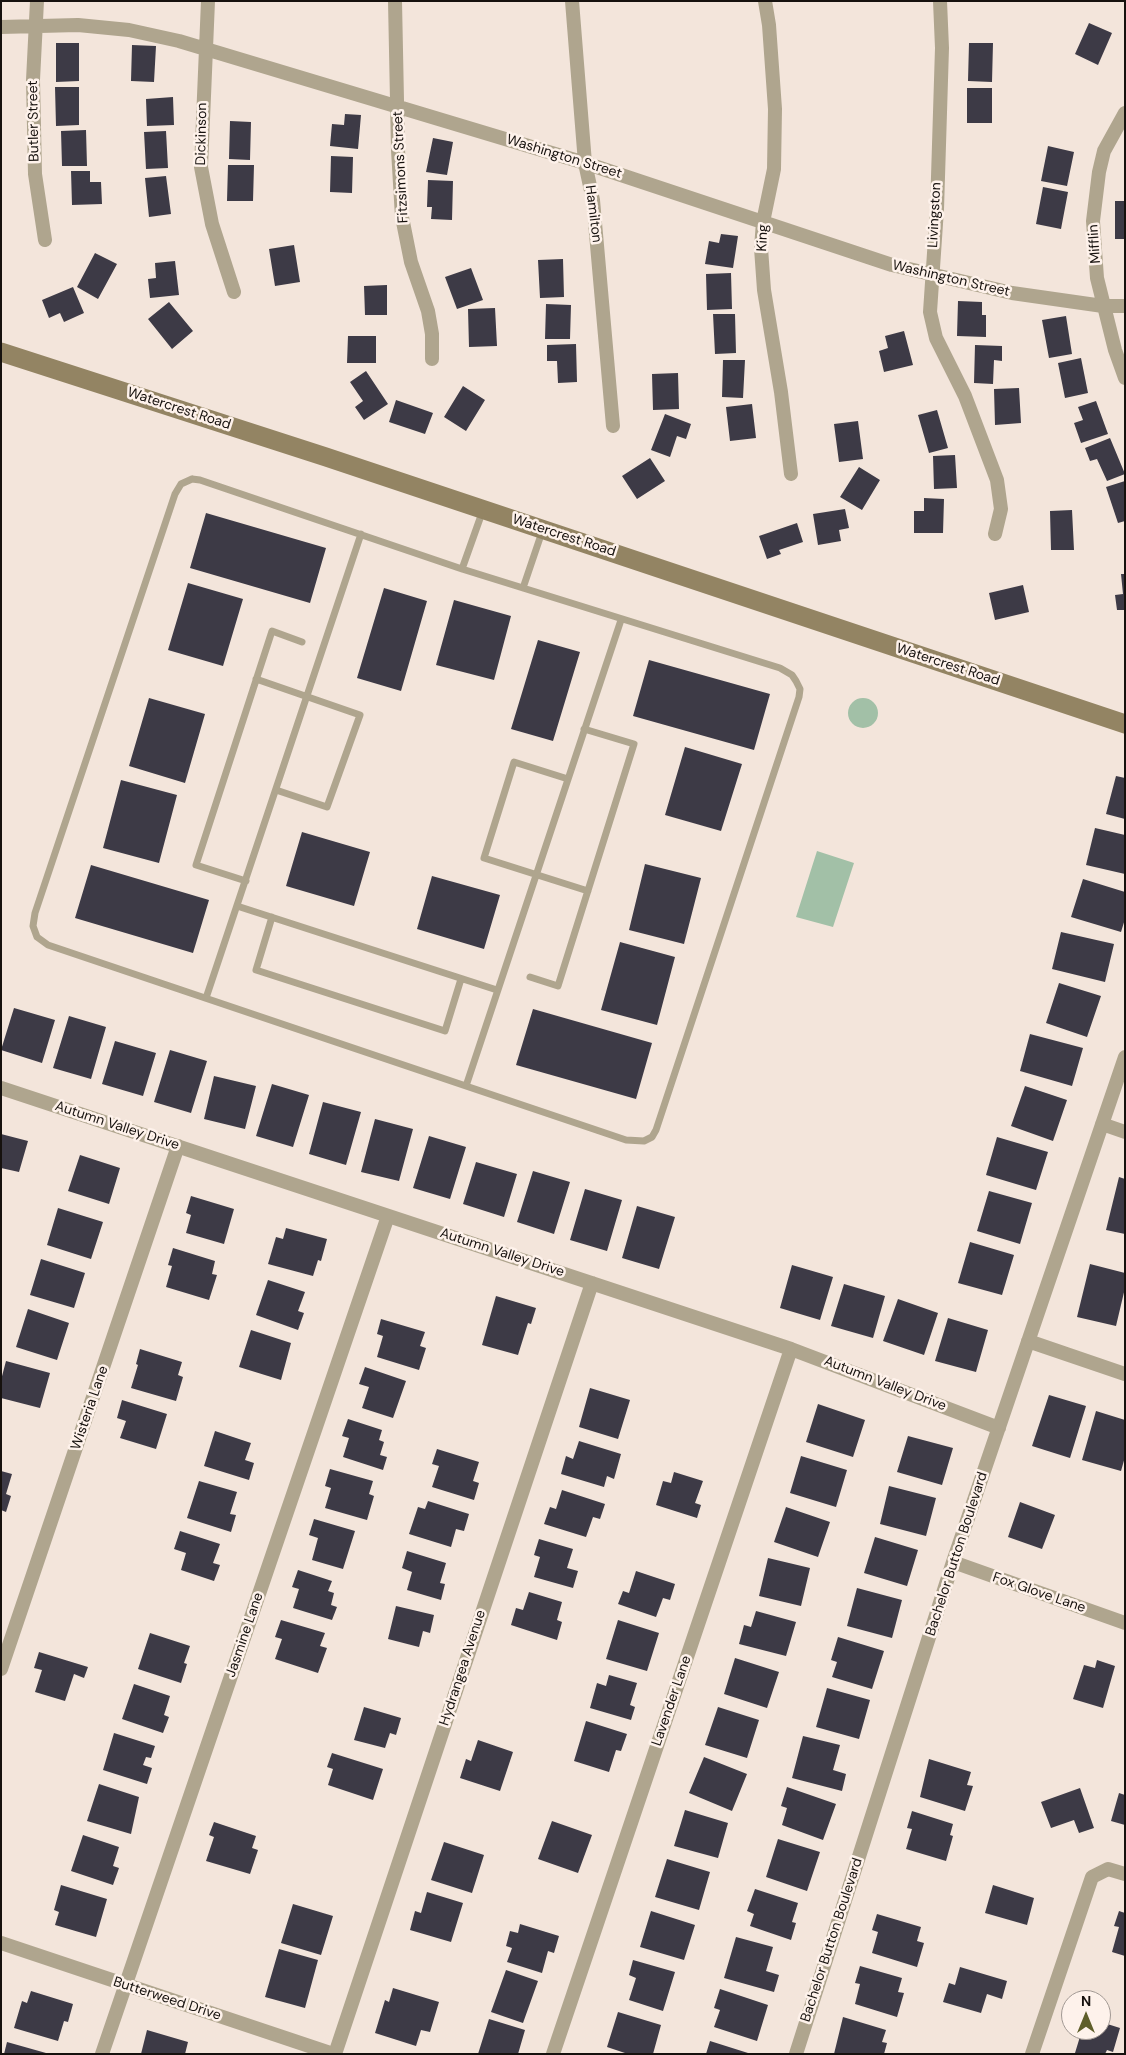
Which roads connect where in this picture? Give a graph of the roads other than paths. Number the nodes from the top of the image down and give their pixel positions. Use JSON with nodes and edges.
{"nodes":[{"id":1,"x":36,"y":1,"type":"edge"},
{"id":2,"x":208,"y":1,"type":"edge"},
{"id":3,"x":395,"y":1,"type":"edge"},
{"id":4,"x":572,"y":1,"type":"edge"},
{"id":5,"x":766,"y":1,"type":"edge"},
{"id":6,"x":940,"y":1,"type":"edge"},
{"id":7,"x":36,"y":25,"type":"junction"},
{"id":8,"x":1,"y":27,"type":"edge"},
{"id":9,"x":205,"y":48,"type":"junction"},
{"id":10,"x":397,"y":105,"type":"junction"},
{"id":11,"x":1125,"y":113,"type":"edge"},
{"id":12,"x":585,"y":163,"type":"junction"},
{"id":13,"x":763,"y":222,"type":"junction"},
{"id":14,"x":45,"y":240,"type":"dead end"},
{"id":15,"x":932,"y":276,"type":"junction"},
{"id":16,"x":234,"y":292,"type":"dead end"},
{"id":17,"x":1103,"y":306,"type":"junction"},
{"id":18,"x":1125,"y":306,"type":"edge"},
{"id":19,"x":1,"y":352,"type":"edge"},
{"id":20,"x":432,"y":359,"type":"dead end"},
{"id":21,"x":1125,"y":378,"type":"edge"},
{"id":22,"x":613,"y":426,"type":"dead end"},
{"id":23,"x":791,"y":474,"type":"dead end"},
{"id":24,"x":483,"y":510,"type":"junction"},
{"id":25,"x":543,"y":529,"type":"junction"},
{"id":26,"x":361,"y":534,"type":"junction"},
{"id":27,"x":995,"y":534,"type":"dead end"},
{"id":28,"x":462,"y":569,"type":"junction"},
{"id":29,"x":524,"y":588,"type":"junction"},
{"id":30,"x":621,"y":620,"type":"junction"},
{"id":31,"x":302,"y":642,"type":"dead end"},
{"id":32,"x":256,"y":679,"type":"junction"},
{"id":33,"x":307,"y":696,"type":"junction"},
{"id":34,"x":1125,"y":724,"type":"edge"},
{"id":35,"x":584,"y":729,"type":"junction"},
{"id":36,"x":568,"y":779,"type":"junction"},
{"id":37,"x":276,"y":790,"type":"junction"},
{"id":38,"x":536,"y":874,"type":"junction"},
{"id":39,"x":246,"y":881,"type":"junction"},
{"id":40,"x":588,"y":891,"type":"junction"},
{"id":41,"x":237,"y":906,"type":"junction"},
{"id":42,"x":272,"y":917,"type":"junction"},
{"id":43,"x":530,"y":977,"type":"dead end"},
{"id":44,"x":461,"y":978,"type":"junction"},
{"id":45,"x":497,"y":990,"type":"junction"},
{"id":46,"x":206,"y":998,"type":"junction"},
{"id":47,"x":1125,"y":1057,"type":"edge"},
{"id":48,"x":466,"y":1086,"type":"junction"},
{"id":49,"x":1,"y":1088,"type":"edge"},
{"id":50,"x":1102,"y":1124,"type":"junction"},
{"id":51,"x":1125,"y":1132,"type":"edge"},
{"id":52,"x":178,"y":1146,"type":"junction"},
{"id":53,"x":388,"y":1216,"type":"junction"},
{"id":54,"x":592,"y":1283,"type":"junction"},
{"id":55,"x":1028,"y":1342,"type":"junction"},
{"id":56,"x":791,"y":1349,"type":"junction"},
{"id":57,"x":1125,"y":1374,"type":"edge"},
{"id":58,"x":999,"y":1428,"type":"junction"},
{"id":59,"x":953,"y":1562,"type":"junction"},
{"id":60,"x":1125,"y":1623,"type":"edge"},
{"id":61,"x":1,"y":1669,"type":"edge"},
{"id":62,"x":1125,"y":1874,"type":"edge"},
{"id":63,"x":1,"y":1943,"type":"edge"},
{"id":64,"x":125,"y":1985,"type":"junction"},
{"id":65,"x":102,"y":2054,"type":"edge"},
{"id":66,"x":334,"y":2054,"type":"edge"},
{"id":67,"x":553,"y":2054,"type":"edge"},
{"id":68,"x":796,"y":2054,"type":"edge"},
{"id":69,"x":1032,"y":2054,"type":"edge"}],
"edges":[{"from":1,"to":7,"type":"street","name":"Butler Street"},
{"from":2,"to":9,"type":"street","name":"Dickinson"},
{"from":3,"to":10,"type":"street","name":"Fitzsimons Street"},
{"from":4,"to":12,"type":"street","name":"Hamilton"},
{"from":5,"to":13,"type":"street","name":"King"},
{"from":6,"to":15,"type":"street","name":"Livingston"},
{"from":7,"to":8,"type":"street","name":"Washington Street"},
{"from":7,"to":9,"type":"street","name":"Washington Street"},
{"from":7,"to":14,"type":"street","name":"Butler Street"},
{"from":9,"to":10,"type":"street","name":"Washington Street"},
{"from":9,"to":16,"type":"street","name":"Dickinson"},
{"from":10,"to":12,"type":"street","name":"Washington Street"},
{"from":10,"to":20,"type":"street","name":"Fitzsimons Street"},
{"from":11,"to":17,"type":"street","name":"Mifflin"},
{"from":12,"to":13,"type":"street","name":"Washington Street"},
{"from":12,"to":22,"type":"street","name":"Hamilton"},
{"from":13,"to":15,"type":"street","name":"Washington Street"},
{"from":13,"to":23,"type":"street","name":"King"},
{"from":15,"to":17,"type":"street","name":"Washington Street"},
{"from":15,"to":27,"type":"street","name":"Livingston"},
{"from":17,"to":18,"type":"street","name":"Washington Street"},
{"from":17,"to":21,"type":"street","name":"Mifflin"},
{"from":19,"to":24,"type":"street","name":"Watercrest Road"},
{"from":24,"to":25,"type":"street","name":"Watercrest Road"},
{"from":24,"to":28,"type":"lane"},
{"from":25,"to":29,"type":"lane"},
{"from":25,"to":34,"type":"street","name":"Watercrest Road"},
{"from":26,"to":28,"type":"lane"},
{"from":26,"to":33,"type":"lane"},
{"from":26,"to":46,"type":"lane"},
{"from":28,"to":29,"type":"lane"},
{"from":29,"to":30,"type":"lane"},
{"from":30,"to":35,"type":"lane"},
{"from":30,"to":48,"type":"lane"},
{"from":31,"to":32,"type":"lane"},
{"from":32,"to":33,"type":"lane"},
{"from":32,"to":39,"type":"lane"},
{"from":33,"to":37,"type":"lane"},
{"from":33,"to":37,"type":"lane"},
{"from":35,"to":36,"type":"lane"},
{"from":35,"to":40,"type":"lane"},
{"from":36,"to":38,"type":"lane"},
{"from":36,"to":38,"type":"lane"},
{"from":37,"to":39,"type":"lane"},
{"from":38,"to":40,"type":"lane"},
{"from":38,"to":45,"type":"lane"},
{"from":39,"to":41,"type":"lane"},
{"from":40,"to":43,"type":"lane"},
{"from":41,"to":42,"type":"lane"},
{"from":41,"to":46,"type":"lane"},
{"from":42,"to":44,"type":"lane"},
{"from":42,"to":44,"type":"lane"},
{"from":44,"to":45,"type":"lane"},
{"from":45,"to":48,"type":"lane"},
{"from":46,"to":48,"type":"lane"},
{"from":47,"to":50,"type":"street","name":"Bachelor Button Boulevard"},
{"from":49,"to":52,"type":"street","name":"Autumn Valley Drive"},
{"from":50,"to":51,"type":"street"},
{"from":50,"to":55,"type":"street","name":"Bachelor Button Boulevard"},
{"from":52,"to":53,"type":"street","name":"Autumn Valley Drive"},
{"from":52,"to":61,"type":"street","name":"Wisteria Lane"},
{"from":53,"to":54,"type":"street","name":"Autumn Valley Drive"},
{"from":53,"to":64,"type":"street","name":"Jasmine Lane"},
{"from":54,"to":56,"type":"street","name":"Autumn Valley Drive"},
{"from":54,"to":66,"type":"street","name":"Hydrangea Avenue"},
{"from":55,"to":57,"type":"street"},
{"from":55,"to":58,"type":"street","name":"Bachelor Button Boulevard"},
{"from":56,"to":58,"type":"street","name":"Autumn Valley Drive"},
{"from":56,"to":67,"type":"street","name":"Lavender Lane"},
{"from":58,"to":59,"type":"street","name":"Bachelor Button Boulevard"},
{"from":59,"to":60,"type":"street","name":"Fox Glove Lane"},
{"from":59,"to":68,"type":"street","name":"Bachelor Button Boulevard"},
{"from":62,"to":69,"type":"street"},
{"from":63,"to":64,"type":"street","name":"Butterweed Drive"},
{"from":64,"to":65,"type":"street","name":"Jasmine Lane"},
{"from":64,"to":66,"type":"street","name":"Butterweed Drive"}]}
